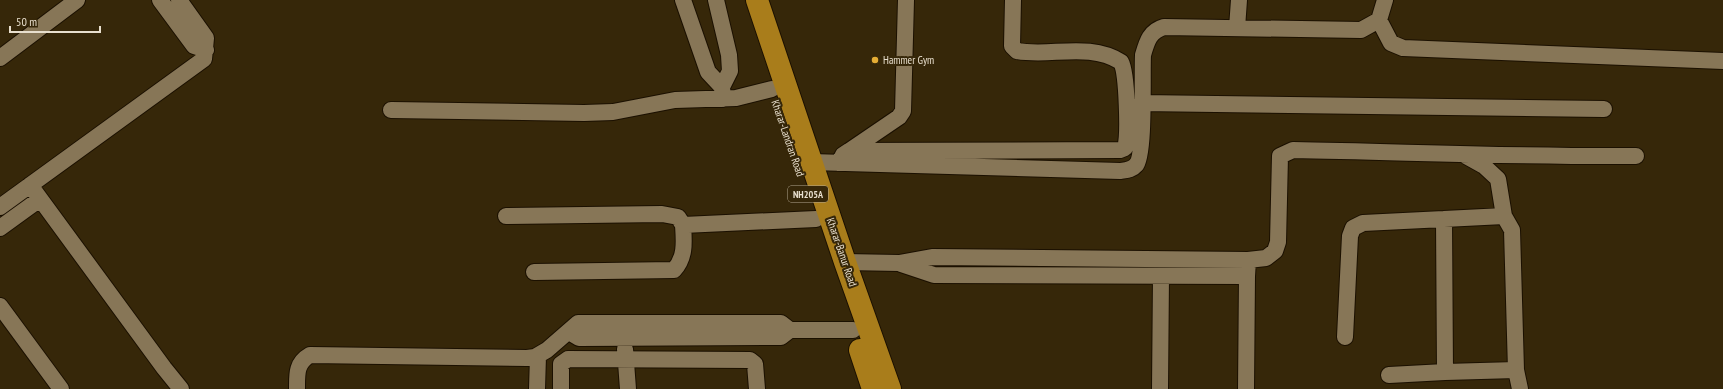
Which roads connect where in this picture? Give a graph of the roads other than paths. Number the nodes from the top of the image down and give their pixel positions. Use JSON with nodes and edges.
{"nodes":[{"id":1,"x":77,"y":0,"type":"edge"},
{"id":2,"x":160,"y":0,"type":"edge"},
{"id":3,"x":179,"y":0,"type":"edge"},
{"id":4,"x":683,"y":0,"type":"edge"},
{"id":5,"x":716,"y":0,"type":"edge"},
{"id":6,"x":742,"y":0,"type":"edge"},
{"id":7,"x":757,"y":0,"type":"edge"},
{"id":8,"x":906,"y":0,"type":"edge"},
{"id":9,"x":1013,"y":0,"type":"edge"},
{"id":10,"x":1239,"y":0,"type":"edge"},
{"id":11,"x":1385,"y":0,"type":"edge"},
{"id":12,"x":1379,"y":20,"type":"junction"},
{"id":13,"x":1237,"y":28,"type":"junction"},
{"id":14,"x":206,"y":50,"type":"junction"},
{"id":15,"x":0,"y":58,"type":"edge"},
{"id":16,"x":1723,"y":61,"type":"edge"},
{"id":17,"x":772,"y":89,"type":"junction"},
{"id":18,"x":723,"y":93,"type":"junction"},
{"id":19,"x":1142,"y":103,"type":"junction"},
{"id":20,"x":1604,"y":109,"type":"dead end"},
{"id":21,"x":391,"y":110,"type":"dead end"},
{"id":22,"x":1465,"y":155,"type":"junction"},
{"id":23,"x":1636,"y":156,"type":"dead end"},
{"id":24,"x":844,"y":157,"type":"junction"},
{"id":25,"x":811,"y":162,"type":"junction"},
{"id":26,"x":30,"y":185,"type":"junction"},
{"id":27,"x":40,"y":199,"type":"junction"},
{"id":28,"x":0,"y":207,"type":"edge"},
{"id":29,"x":506,"y":216,"type":"dead end"},
{"id":30,"x":1504,"y":216,"type":"junction"},
{"id":31,"x":816,"y":219,"type":"junction"},
{"id":32,"x":1444,"y":219,"type":"junction"},
{"id":33,"x":683,"y":225,"type":"junction"},
{"id":34,"x":0,"y":228,"type":"edge"},
{"id":35,"x":830,"y":241,"type":"junction"},
{"id":36,"x":1248,"y":260,"type":"junction"},
{"id":37,"x":845,"y":262,"type":"junction"},
{"id":38,"x":899,"y":263,"type":"junction"},
{"id":39,"x":534,"y":272,"type":"dead end"},
{"id":40,"x":1161,"y":276,"type":"junction"},
{"id":41,"x":1247,"y":276,"type":"junction"},
{"id":42,"x":0,"y":306,"type":"edge"},
{"id":43,"x":754,"y":330,"type":"junction"},
{"id":44,"x":853,"y":330,"type":"junction"},
{"id":45,"x":569,"y":332,"type":"junction"},
{"id":46,"x":624,"y":337,"type":"junction"},
{"id":47,"x":1345,"y":337,"type":"dead end"},
{"id":48,"x":538,"y":356,"type":"junction"},
{"id":49,"x":626,"y":360,"type":"junction"},
{"id":50,"x":755,"y":363,"type":"junction"},
{"id":51,"x":1516,"y":370,"type":"junction"},
{"id":52,"x":1445,"y":372,"type":"junction"},
{"id":53,"x":1389,"y":375,"type":"dead end"},
{"id":54,"x":61,"y":389,"type":"edge"},
{"id":55,"x":181,"y":389,"type":"edge"},
{"id":56,"x":296,"y":389,"type":"edge"},
{"id":57,"x":537,"y":389,"type":"edge"},
{"id":58,"x":561,"y":389,"type":"edge"},
{"id":59,"x":628,"y":389,"type":"edge"},
{"id":60,"x":757,"y":389,"type":"edge"},
{"id":61,"x":873,"y":389,"type":"edge"},
{"id":62,"x":890,"y":389,"type":"edge"},
{"id":63,"x":1160,"y":389,"type":"edge"},
{"id":64,"x":1246,"y":389,"type":"edge"},
{"id":65,"x":1520,"y":389,"type":"edge"}],
"edges":[{"from":1,"to":15,"type":"street"},
{"from":2,"to":14,"type":"street"},
{"from":3,"to":14,"type":"street"},
{"from":4,"to":18,"type":"street"},
{"from":5,"to":18,"type":"street"},
{"from":6,"to":17,"type":"highway","name":"Kharar-Landran Road","number":"NH205A"},
{"from":7,"to":25,"type":"highway","name":"Kharar-Banur Road","number":"NH205A"},
{"from":8,"to":24,"type":"street"},
{"from":9,"to":24,"type":"street"},
{"from":10,"to":13,"type":"street"},
{"from":11,"to":12,"type":"street"},
{"from":12,"to":13,"type":"street"},
{"from":12,"to":16,"type":"street"},
{"from":13,"to":19,"type":"street"},
{"from":14,"to":26,"type":"street"},
{"from":17,"to":18,"type":"street"},
{"from":17,"to":31,"type":"highway","name":"Kharar-Landran Road","number":"NH205A"},
{"from":18,"to":21,"type":"street"},
{"from":19,"to":20,"type":"street"},
{"from":19,"to":24,"type":"street"},
{"from":22,"to":23,"type":"street"},
{"from":22,"to":30,"type":"street"},
{"from":22,"to":36,"type":"street"},
{"from":24,"to":25,"type":"street"},
{"from":25,"to":35,"type":"highway","name":"Kharar-Banur Road","number":"NH205A"},
{"from":26,"to":27,"type":"street"},
{"from":26,"to":28,"type":"street"},
{"from":27,"to":34,"type":"street"},
{"from":27,"to":55,"type":"street"},
{"from":29,"to":33,"type":"street"},
{"from":30,"to":32,"type":"street"},
{"from":30,"to":51,"type":"street"},
{"from":31,"to":33,"type":"street"},
{"from":31,"to":35,"type":"highway","name":"Kharar-Landran Road","number":"NH205A"},
{"from":32,"to":47,"type":"street"},
{"from":32,"to":52,"type":"street"},
{"from":33,"to":39,"type":"street"},
{"from":35,"to":37,"type":"highway","name":"Kharar-Banur Road","number":"NH205A"},
{"from":35,"to":44,"type":"highway","name":"Kharar-Landran Road","number":"NH205A"},
{"from":36,"to":38,"type":"street"},
{"from":36,"to":41,"type":"street"},
{"from":37,"to":38,"type":"street"},
{"from":37,"to":62,"type":"highway","name":"Kharar-Banur Road","number":"NH205A"},
{"from":38,"to":40,"type":"street"},
{"from":40,"to":41,"type":"street"},
{"from":40,"to":63,"type":"street"},
{"from":41,"to":64,"type":"street"},
{"from":42,"to":54,"type":"street"},
{"from":43,"to":44,"type":"street"},
{"from":43,"to":45,"type":"street"},
{"from":43,"to":46,"type":"street"},
{"from":43,"to":50,"type":"street"},
{"from":44,"to":61,"type":"highway","name":"Kharar-Landran Road","number":"NH205A"},
{"from":45,"to":46,"type":"street"},
{"from":45,"to":48,"type":"street"},
{"from":46,"to":49,"type":"street"},
{"from":48,"to":56,"type":"street"},
{"from":48,"to":57,"type":"street"},
{"from":49,"to":50,"type":"street"},
{"from":49,"to":58,"type":"street"},
{"from":49,"to":59,"type":"street"},
{"from":50,"to":60,"type":"street"},
{"from":51,"to":52,"type":"street"},
{"from":51,"to":65,"type":"street"},
{"from":52,"to":53,"type":"street"}]}
